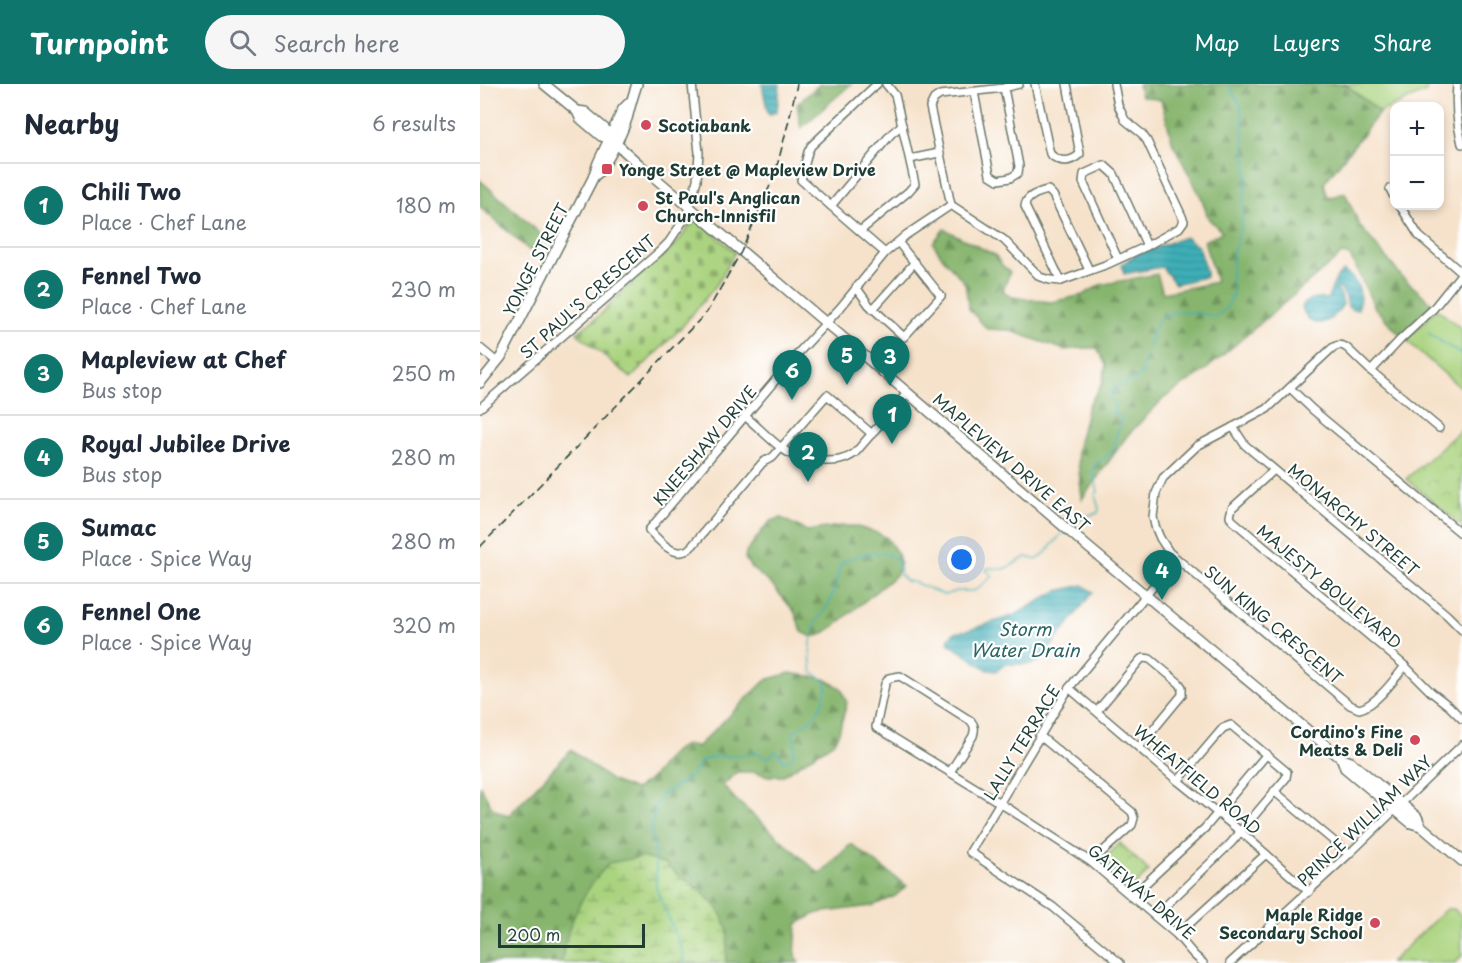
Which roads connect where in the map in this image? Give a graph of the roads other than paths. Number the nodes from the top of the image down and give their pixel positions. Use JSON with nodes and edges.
{"nodes":[{"id":1,"x":544,"y":84,"type":"edge"},
{"id":2,"x":637,"y":84,"type":"edge"},
{"id":3,"x":692,"y":84,"type":"edge"},
{"id":4,"x":877,"y":84,"type":"edge"},
{"id":5,"x":886,"y":84,"type":"edge"},
{"id":6,"x":1019,"y":84,"type":"edge"},
{"id":7,"x":1035,"y":84,"type":"edge"},
{"id":8,"x":1067,"y":84,"type":"edge"},
{"id":9,"x":1114,"y":84,"type":"edge"},
{"id":10,"x":1457,"y":84,"type":"edge"},
{"id":11,"x":1004,"y":88,"type":"junction"},
{"id":12,"x":974,"y":92,"type":"junction"},
{"id":13,"x":902,"y":125,"type":"junction"},
{"id":14,"x":613,"y":141,"type":"junction"},
{"id":15,"x":1462,"y":144,"type":"edge"},
{"id":16,"x":939,"y":153,"type":"junction"},
{"id":17,"x":910,"y":159,"type":"junction"},
{"id":18,"x":951,"y":205,"type":"junction"},
{"id":19,"x":831,"y":206,"type":"junction"},
{"id":20,"x":690,"y":207,"type":"junction"},
{"id":21,"x":1403,"y":210,"type":"edge"},
{"id":22,"x":860,"y":231,"type":"junction"},
{"id":23,"x":898,"y":242,"type":"junction"},
{"id":24,"x":1147,"y":246,"type":"junction"},
{"id":25,"x":885,"y":253,"type":"junction"},
{"id":26,"x":1118,"y":259,"type":"junction"},
{"id":27,"x":915,"y":262,"type":"junction"},
{"id":28,"x":1089,"y":270,"type":"junction"},
{"id":29,"x":1462,"y":273,"type":"edge"},
{"id":30,"x":1061,"y":281,"type":"junction"},
{"id":31,"x":856,"y":287,"type":"junction"},
{"id":32,"x":873,"y":309,"type":"junction"},
{"id":33,"x":825,"y":322,"type":"junction"},
{"id":34,"x":480,"y":348,"type":"edge"},
{"id":35,"x":497,"y":362,"type":"junction"},
{"id":36,"x":1371,"y":372,"type":"junction"},
{"id":37,"x":480,"y":383,"type":"edge"},
{"id":38,"x":1290,"y":388,"type":"junction"},
{"id":39,"x":907,"y":393,"type":"junction"},
{"id":40,"x":480,"y":408,"type":"edge"},
{"id":41,"x":746,"y":417,"type":"junction"},
{"id":42,"x":1233,"y":427,"type":"junction"},
{"id":43,"x":1439,"y":428,"type":"dead end"},
{"id":44,"x":872,"y":434,"type":"junction"},
{"id":45,"x":781,"y":447,"type":"junction"},
{"id":46,"x":1274,"y":470,"type":"junction"},
{"id":47,"x":1462,"y":534,"type":"edge"},
{"id":48,"x":1176,"y":559,"type":"junction"},
{"id":49,"x":1146,"y":595,"type":"junction"},
{"id":50,"x":1462,"y":630,"type":"edge"},
{"id":51,"x":1405,"y":666,"type":"junction"},
{"id":52,"x":1069,"y":688,"type":"junction"},
{"id":53,"x":1097,"y":711,"type":"junction"},
{"id":54,"x":1462,"y":719,"type":"edge"},
{"id":55,"x":1039,"y":736,"type":"junction"},
{"id":56,"x":1462,"y":745,"type":"edge"},
{"id":57,"x":1139,"y":747,"type":"junction"},
{"id":58,"x":1267,"y":754,"type":"junction"},
{"id":59,"x":950,"y":772,"type":"junction"},
{"id":60,"x":1178,"y":781,"type":"junction"},
{"id":61,"x":1274,"y":791,"type":"junction"},
{"id":62,"x":1000,"y":803,"type":"junction"},
{"id":63,"x":1398,"y":806,"type":"junction"},
{"id":64,"x":1218,"y":813,"type":"junction"},
{"id":65,"x":1240,"y":831,"type":"junction"},
{"id":66,"x":1266,"y":854,"type":"junction"},
{"id":67,"x":1348,"y":854,"type":"junction"},
{"id":68,"x":1462,"y":861,"type":"edge"},
{"id":69,"x":1091,"y":862,"type":"junction"},
{"id":70,"x":1309,"y":892,"type":"junction"},
{"id":71,"x":1131,"y":897,"type":"junction"},
{"id":72,"x":1155,"y":916,"type":"junction"},
{"id":73,"x":1177,"y":935,"type":"junction"},
{"id":74,"x":1120,"y":963,"type":"edge"},
{"id":75,"x":1203,"y":963,"type":"edge"},
{"id":76,"x":1230,"y":963,"type":"edge"}],
"edges":[{"from":1,"to":14,"type":"main road","name":"MAPLEVIEW DRIVE EAST"},
{"from":2,"to":14,"type":"main road","name":"YONGE STREET"},
{"from":3,"to":20,"type":"street","name":"ST PAUL'S CRESCENT"},
{"from":4,"to":19,"type":"street"},
{"from":5,"to":13,"type":"street"},
{"from":6,"to":11,"type":"street"},
{"from":7,"to":8,"type":"street"},
{"from":9,"to":24,"type":"street"},
{"from":10,"to":15,"type":"street"},
{"from":11,"to":12,"type":"street"},
{"from":11,"to":12,"type":"street"},
{"from":12,"to":16,"type":"street"},
{"from":13,"to":17,"type":"street"},
{"from":13,"to":19,"type":"street"},
{"from":14,"to":20,"type":"main road","name":"MAPLEVIEW DRIVE EAST"},
{"from":14,"to":35,"type":"main road","name":"YONGE STREET"},
{"from":16,"to":17,"type":"street"},
{"from":16,"to":18,"type":"street"},
{"from":17,"to":22,"type":"street"},
{"from":18,"to":23,"type":"street","name":"KNEESHAW DRIVE"},
{"from":18,"to":30,"type":"street"},
{"from":19,"to":22,"type":"street"},
{"from":20,"to":33,"type":"main road","name":"MAPLEVIEW DRIVE EAST"},
{"from":20,"to":40,"type":"street","name":"ST PAUL'S CRESCENT"},
{"from":21,"to":29,"type":"street"},
{"from":22,"to":25,"type":"street"},
{"from":23,"to":25,"type":"street","name":"KNEESHAW DRIVE"},
{"from":23,"to":27,"type":"street"},
{"from":24,"to":26,"type":"street"},
{"from":24,"to":26,"type":"street"},
{"from":25,"to":31,"type":"street","name":"KNEESHAW DRIVE"},
{"from":26,"to":28,"type":"street"},
{"from":27,"to":32,"type":"street"},
{"from":27,"to":32,"type":"street"},
{"from":28,"to":30,"type":"street"},
{"from":28,"to":30,"type":"street"},
{"from":29,"to":36,"type":"street"},
{"from":31,"to":32,"type":"street"},
{"from":31,"to":33,"type":"street","name":"KNEESHAW DRIVE"},
{"from":33,"to":39,"type":"main road","name":"MAPLEVIEW DRIVE EAST"},
{"from":33,"to":41,"type":"street","name":"KNEESHAW DRIVE"},
{"from":34,"to":35,"type":"street"},
{"from":35,"to":37,"type":"main road","name":"YONGE STREET"},
{"from":36,"to":38,"type":"street","name":"SUN KING CRESCENT"},
{"from":36,"to":43,"type":"street"},
{"from":38,"to":42,"type":"street","name":"SUN KING CRESCENT"},
{"from":38,"to":47,"type":"street"},
{"from":39,"to":44,"type":"street"},
{"from":39,"to":49,"type":"main road","name":"MAPLEVIEW DRIVE EAST"},
{"from":41,"to":45,"type":"street"},
{"from":41,"to":45,"type":"street","name":"KNEESHAW DRIVE"},
{"from":42,"to":46,"type":"street","name":"MONARCHY STREET"},
{"from":42,"to":48,"type":"street","name":"SUN KING CRESCENT"},
{"from":44,"to":45,"type":"street"},
{"from":44,"to":45,"type":"street"},
{"from":46,"to":50,"type":"street","name":"MONARCHY STREET"},
{"from":46,"to":51,"type":"street","name":"MAJESTY BOULEVARD"},
{"from":48,"to":49,"type":"street","name":"LALLY TERRACE"},
{"from":48,"to":51,"type":"street","name":"SUN KING CRESCENT"},
{"from":49,"to":52,"type":"street","name":"LALLY TERRACE"},
{"from":49,"to":63,"type":"main road","name":"MAPLEVIEW DRIVE EAST"},
{"from":51,"to":54,"type":"street","name":"MAJESTY BOULEVARD"},
{"from":52,"to":53,"type":"street","name":"WHEATFIELD ROAD"},
{"from":52,"to":55,"type":"street","name":"LALLY TERRACE"},
{"from":53,"to":57,"type":"street","name":"WHEATFIELD ROAD"},
{"from":53,"to":57,"type":"street"},
{"from":55,"to":62,"type":"street","name":"LALLY TERRACE"},
{"from":55,"to":69,"type":"street"},
{"from":56,"to":63,"type":"street","name":"PRINCE WILLIAM WAY"},
{"from":57,"to":60,"type":"street","name":"WHEATFIELD ROAD"},
{"from":58,"to":60,"type":"street"},
{"from":58,"to":61,"type":"street"},
{"from":58,"to":64,"type":"street"},
{"from":59,"to":59,"type":"street","name":"GATEWAY DRIVE"},
{"from":59,"to":62,"type":"street","name":"GATEWAY DRIVE"},
{"from":60,"to":64,"type":"street","name":"WHEATFIELD ROAD"},
{"from":61,"to":65,"type":"street"},
{"from":61,"to":67,"type":"street"},
{"from":62,"to":69,"type":"street","name":"GATEWAY DRIVE"},
{"from":62,"to":74,"type":"street","name":"LALLY TERRACE"},
{"from":63,"to":67,"type":"street","name":"PRINCE WILLIAM WAY"},
{"from":63,"to":68,"type":"main road","name":"MAPLEVIEW DRIVE EAST"},
{"from":64,"to":65,"type":"street","name":"WHEATFIELD ROAD"},
{"from":64,"to":71,"type":"street"},
{"from":65,"to":66,"type":"street","name":"WHEATFIELD ROAD"},
{"from":65,"to":72,"type":"street"},
{"from":66,"to":70,"type":"street","name":"WHEATFIELD ROAD"},
{"from":66,"to":73,"type":"street"},
{"from":67,"to":70,"type":"street","name":"PRINCE WILLIAM WAY"},
{"from":69,"to":71,"type":"street","name":"GATEWAY DRIVE"},
{"from":70,"to":76,"type":"street","name":"PRINCE WILLIAM WAY"},
{"from":71,"to":72,"type":"street","name":"GATEWAY DRIVE"},
{"from":72,"to":73,"type":"street","name":"GATEWAY DRIVE"},
{"from":73,"to":75,"type":"street","name":"GATEWAY DRIVE"}]}
